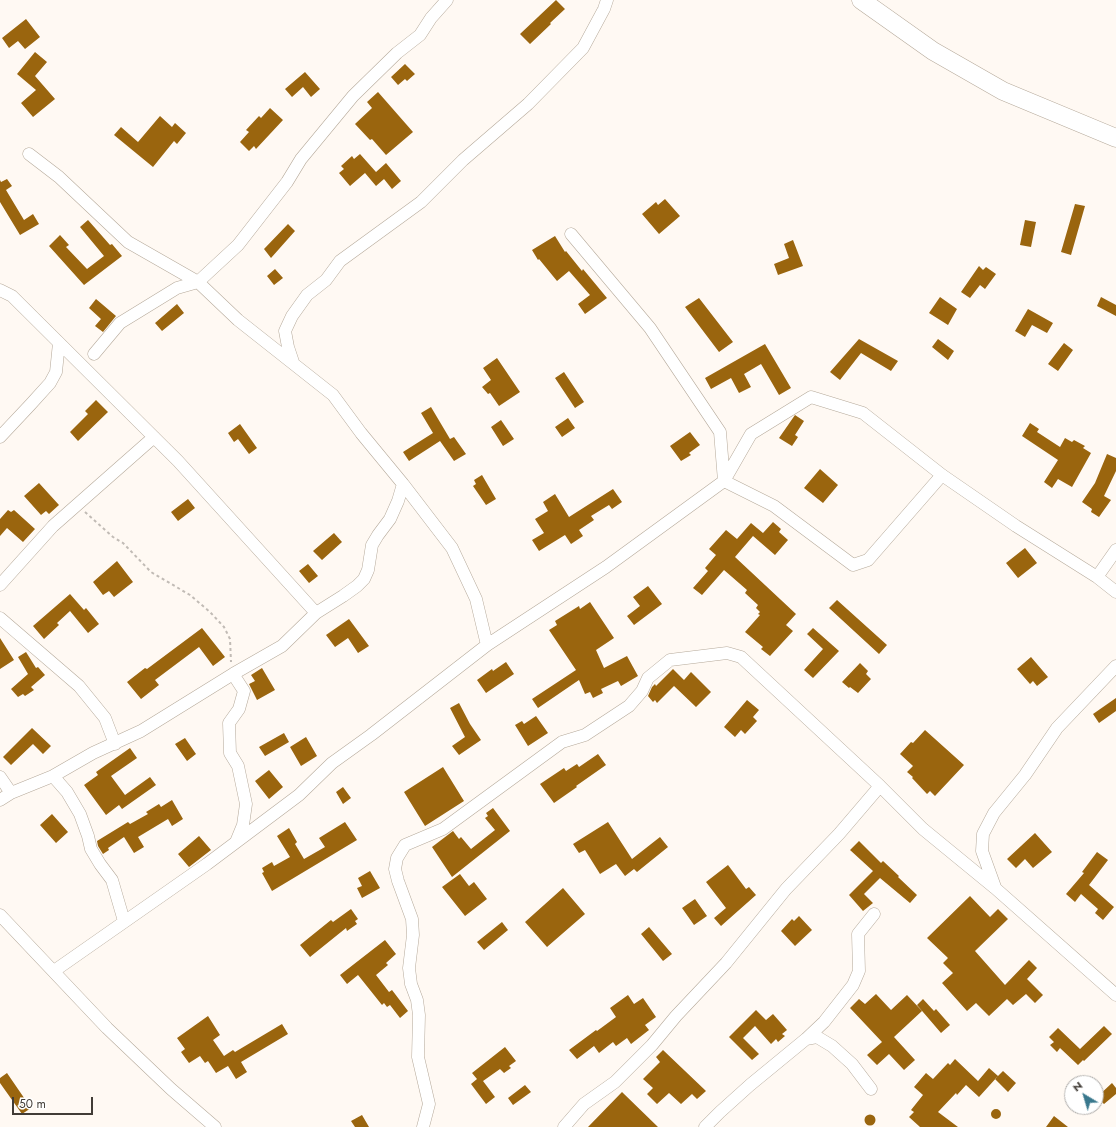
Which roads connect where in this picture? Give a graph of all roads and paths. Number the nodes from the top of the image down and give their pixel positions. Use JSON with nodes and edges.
{"nodes":[{"id":1,"x":447,"y":0,"type":"edge"},
{"id":2,"x":607,"y":0,"type":"edge"},
{"id":3,"x":861,"y":0,"type":"edge"},
{"id":4,"x":1116,"y":138,"type":"edge"},
{"id":5,"x":29,"y":154,"type":"dead end"},
{"id":6,"x":571,"y":234,"type":"dead end"},
{"id":7,"x":198,"y":282,"type":"junction"},
{"id":8,"x":0,"y":290,"type":"edge"},
{"id":9,"x":59,"y":343,"type":"junction"},
{"id":10,"x":94,"y":354,"type":"dead end"},
{"id":11,"x":293,"y":362,"type":"junction"},
{"id":12,"x":0,"y":437,"type":"edge"},
{"id":13,"x":154,"y":437,"type":"junction"},
{"id":14,"x":942,"y":475,"type":"junction"},
{"id":15,"x":724,"y":481,"type":"junction"},
{"id":16,"x":403,"y":484,"type":"junction"},
{"id":17,"x":77,"y":505,"type":"junction"},
{"id":18,"x":1116,"y":550,"type":"edge"},
{"id":19,"x":1097,"y":577,"type":"junction"},
{"id":20,"x":0,"y":585,"type":"edge"},
{"id":21,"x":1116,"y":592,"type":"edge"},
{"id":22,"x":316,"y":613,"type":"junction"},
{"id":23,"x":0,"y":618,"type":"edge"},
{"id":24,"x":487,"y":645,"type":"junction"},
{"id":25,"x":1116,"y":666,"type":"edge"},
{"id":26,"x":233,"y":674,"type":"junction"},
{"id":27,"x":115,"y":744,"type":"junction"},
{"id":28,"x":0,"y":776,"type":"edge"},
{"id":29,"x":54,"y":776,"type":"junction"},
{"id":30,"x":880,"y":786,"type":"junction"},
{"id":31,"x":11,"y":793,"type":"junction"},
{"id":32,"x":0,"y":800,"type":"edge"},
{"id":33,"x":236,"y":842,"type":"junction"},
{"id":34,"x":995,"y":888,"type":"junction"},
{"id":35,"x":874,"y":914,"type":"dead end"},
{"id":36,"x":0,"y":915,"type":"edge"},
{"id":37,"x":124,"y":921,"type":"junction"},
{"id":38,"x":54,"y":971,"type":"junction"},
{"id":39,"x":1116,"y":995,"type":"edge"},
{"id":40,"x":806,"y":1039,"type":"junction"},
{"id":41,"x":871,"y":1089,"type":"dead end"},
{"id":42,"x":215,"y":1127,"type":"edge"},
{"id":43,"x":424,"y":1127,"type":"edge"},
{"id":44,"x":564,"y":1127,"type":"edge"},
{"id":45,"x":705,"y":1127,"type":"edge"}],
"edges":[{"from":1,"to":7,"type":"street"},
{"from":2,"to":11,"type":"street"},
{"from":3,"to":4,"type":"street"},
{"from":5,"to":7,"type":"street"},
{"from":6,"to":15,"type":"street"},
{"from":7,"to":10,"type":"street"},
{"from":7,"to":11,"type":"street"},
{"from":8,"to":9,"type":"street"},
{"from":9,"to":12,"type":"street"},
{"from":9,"to":13,"type":"street"},
{"from":11,"to":16,"type":"street"},
{"from":13,"to":17,"type":"street"},
{"from":13,"to":22,"type":"street"},
{"from":14,"to":15,"type":"street"},
{"from":14,"to":15,"type":"street"},
{"from":14,"to":19,"type":"street"},
{"from":15,"to":24,"type":"street"},
{"from":16,"to":22,"type":"street"},
{"from":16,"to":24,"type":"street"},
{"from":17,"to":20,"type":"street"},
{"from":17,"to":26,"type":"path"},
{"from":18,"to":19,"type":"street"},
{"from":19,"to":21,"type":"street"},
{"from":22,"to":26,"type":"street"},
{"from":23,"to":27,"type":"street"},
{"from":24,"to":33,"type":"street"},
{"from":25,"to":34,"type":"street"},
{"from":26,"to":27,"type":"street"},
{"from":26,"to":33,"type":"street"},
{"from":27,"to":29,"type":"street"},
{"from":28,"to":31,"type":"street"},
{"from":29,"to":31,"type":"street"},
{"from":29,"to":37,"type":"street"},
{"from":30,"to":34,"type":"street"},
{"from":30,"to":43,"type":"street"},
{"from":30,"to":44,"type":"street"},
{"from":31,"to":32,"type":"street"},
{"from":33,"to":37,"type":"street"},
{"from":34,"to":39,"type":"street"},
{"from":35,"to":40,"type":"street"},
{"from":36,"to":38,"type":"street"},
{"from":37,"to":38,"type":"street"},
{"from":38,"to":42,"type":"street"},
{"from":40,"to":41,"type":"street"},
{"from":40,"to":45,"type":"street"}]}
